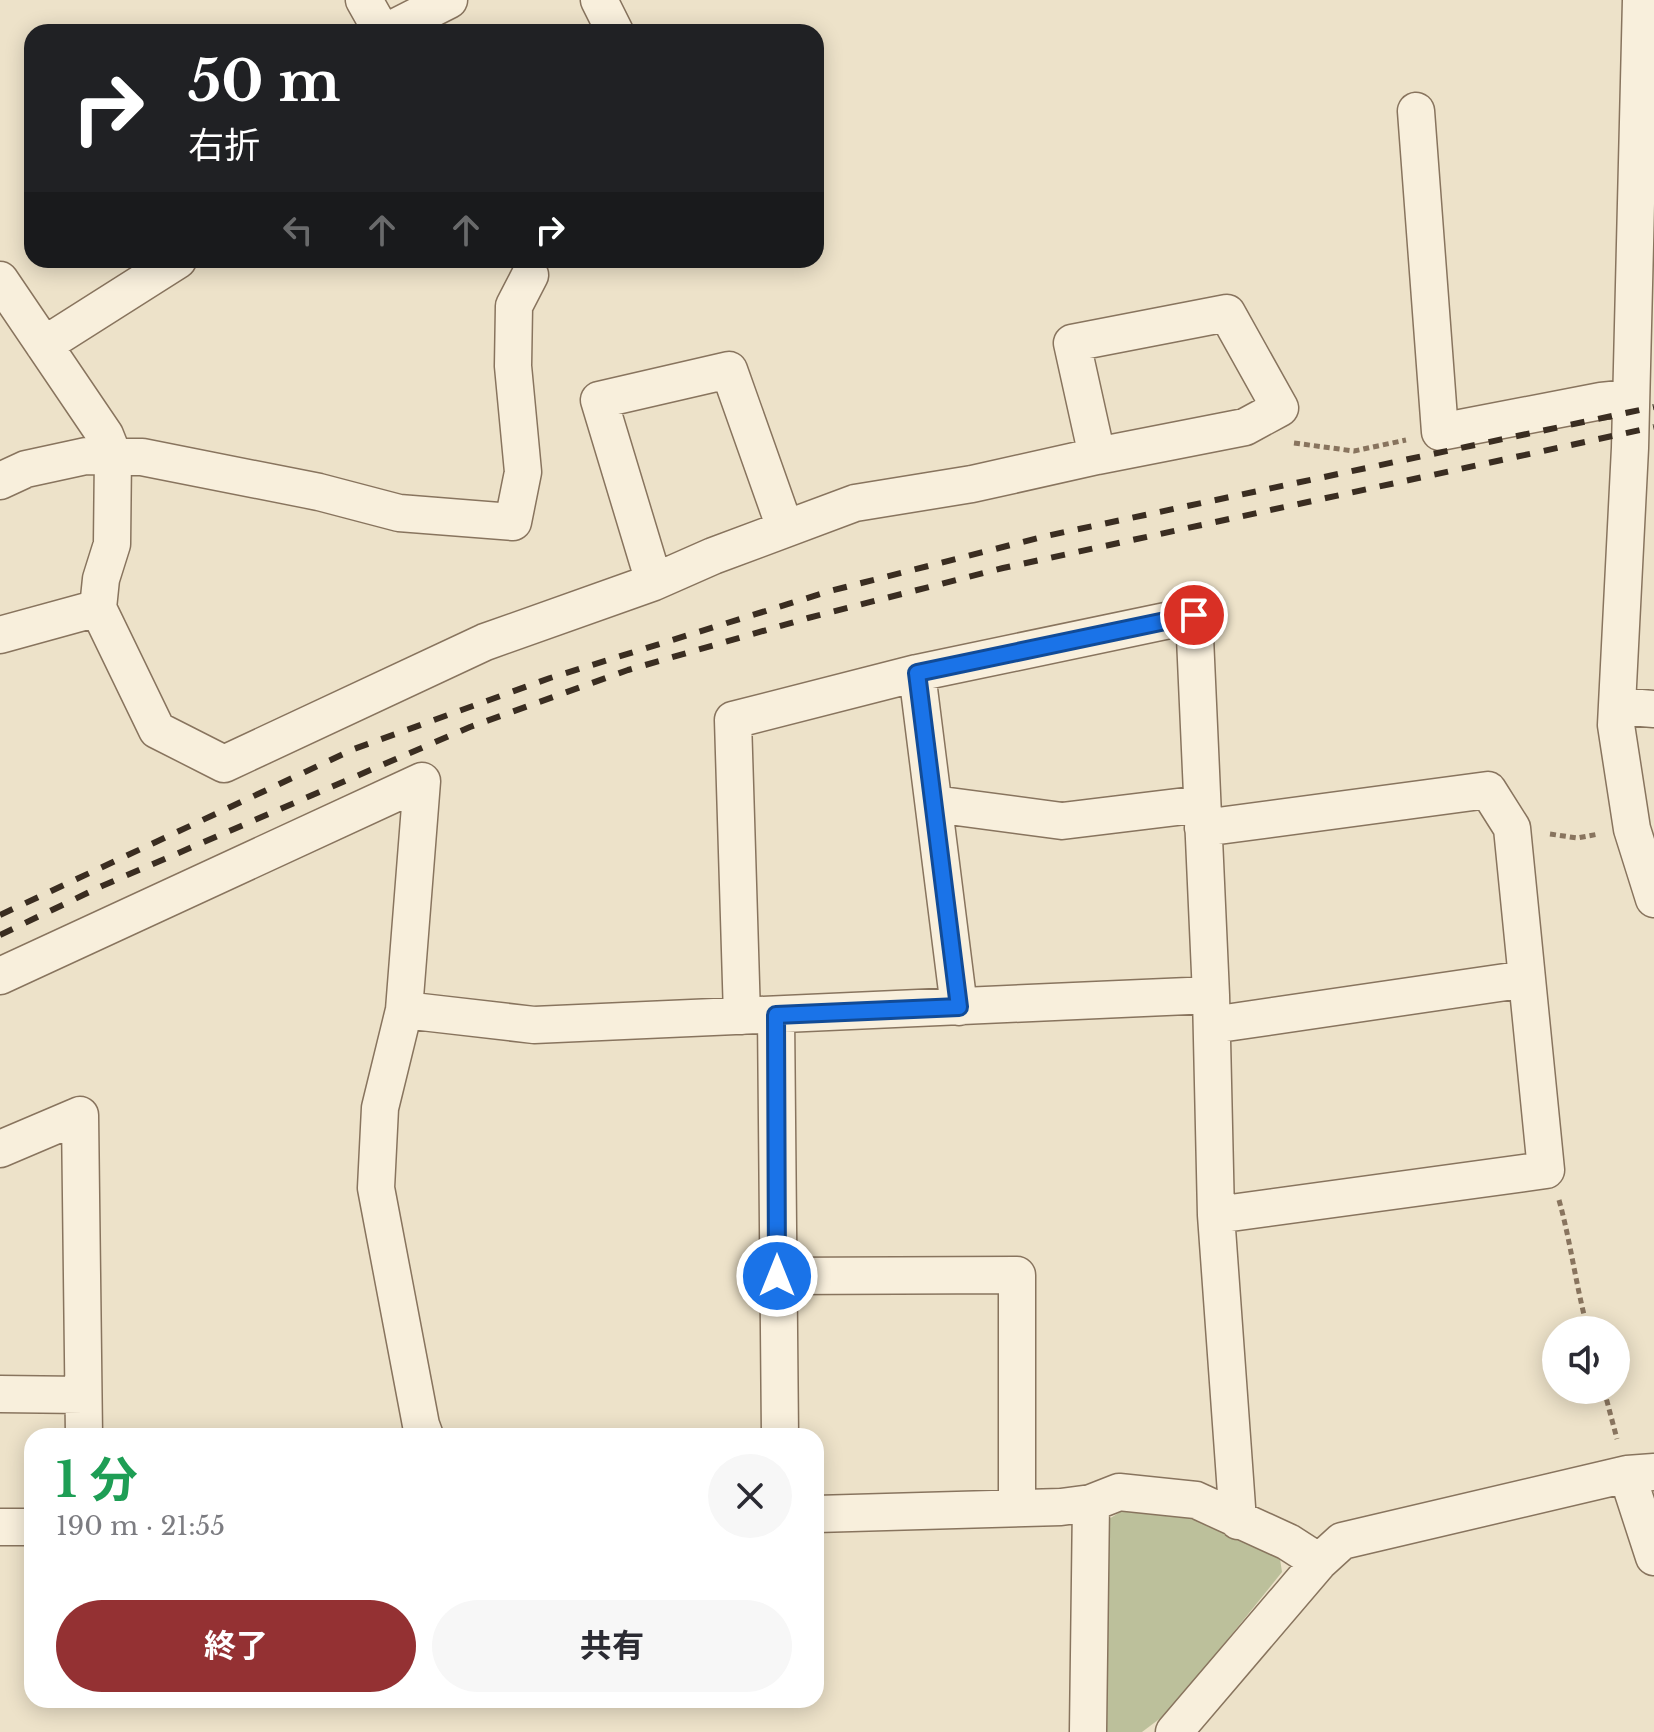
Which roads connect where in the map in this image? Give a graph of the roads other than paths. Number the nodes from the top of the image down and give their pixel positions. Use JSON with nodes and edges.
{"nodes":[{"id":1,"x":364,"y":0,"type":"edge"},
{"id":2,"x":449,"y":0,"type":"edge"},
{"id":3,"x":599,"y":0,"type":"edge"},
{"id":4,"x":1641,"y":0,"type":"edge"},
{"id":5,"x":379,"y":24,"type":"edge"},
{"id":6,"x":400,"y":24,"type":"edge"},
{"id":7,"x":611,"y":24,"type":"edge"},
{"id":8,"x":1416,"y":111,"type":"dead end"},
{"id":9,"x":159,"y":268,"type":"edge"},
{"id":10,"x":530,"y":275,"type":"dead end"},
{"id":11,"x":1643,"y":275,"type":"edge"},
{"id":12,"x":0,"y":280,"type":"edge"},
{"id":13,"x":44,"y":345,"type":"junction"},
{"id":14,"x":1630,"y":398,"type":"junction"},
{"id":15,"x":1642,"y":449,"type":"edge"},
{"id":16,"x":113,"y":455,"type":"junction"},
{"id":17,"x":1097,"y":456,"type":"junction"},
{"id":18,"x":0,"y":481,"type":"edge"},
{"id":19,"x":785,"y":528,"type":"junction"},
{"id":20,"x":654,"y":582,"type":"junction"},
{"id":21,"x":98,"y":608,"type":"junction"},
{"id":22,"x":0,"y":635,"type":"edge"},
{"id":23,"x":917,"y":673,"type":"junction"},
{"id":24,"x":1617,"y":706,"type":"junction"},
{"id":25,"x":1654,"y":709,"type":"edge"},
{"id":26,"x":934,"y":804,"type":"junction"},
{"id":27,"x":1203,"y":816,"type":"junction"},
{"id":28,"x":1654,"y":899,"type":"edge"},
{"id":29,"x":0,"y":976,"type":"edge"},
{"id":30,"x":1526,"y":979,"type":"junction"},
{"id":31,"x":959,"y":1007,"type":"junction"},
{"id":32,"x":404,"y":1010,"type":"junction"},
{"id":33,"x":1211,"y":1010,"type":"junction"},
{"id":34,"x":759,"y":1016,"type":"junction"},
{"id":35,"x":0,"y":1149,"type":"edge"},
{"id":36,"x":1216,"y":1215,"type":"junction"},
{"id":37,"x":777,"y":1276,"type":"junction"},
{"id":38,"x":0,"y":1394,"type":"edge"},
{"id":39,"x":83,"y":1395,"type":"junction"},
{"id":40,"x":84,"y":1428,"type":"edge"},
{"id":41,"x":422,"y":1428,"type":"edge"},
{"id":42,"x":780,"y":1428,"type":"edge"},
{"id":43,"x":1640,"y":1473,"type":"edge"},
{"id":44,"x":1091,"y":1503,"type":"junction"},
{"id":45,"x":1017,"y":1508,"type":"junction"},
{"id":46,"x":824,"y":1514,"type":"edge"},
{"id":47,"x":1238,"y":1521,"type":"junction"},
{"id":48,"x":0,"y":1527,"type":"edge"},
{"id":49,"x":24,"y":1527,"type":"edge"},
{"id":50,"x":1654,"y":1557,"type":"edge"},
{"id":51,"x":1319,"y":1562,"type":"junction"},
{"id":52,"x":1088,"y":1732,"type":"edge"},
{"id":53,"x":1174,"y":1732,"type":"edge"}],
"edges":[{"from":1,"to":5,"type":"street"},
{"from":2,"to":6,"type":"street"},
{"from":3,"to":7,"type":"street"},
{"from":4,"to":11,"type":"street"},
{"from":8,"to":14,"type":"street"},
{"from":9,"to":13,"type":"street"},
{"from":10,"to":16,"type":"street"},
{"from":11,"to":14,"type":"street"},
{"from":12,"to":13,"type":"street"},
{"from":13,"to":16,"type":"street"},
{"from":14,"to":15,"type":"street"},
{"from":15,"to":24,"type":"street"},
{"from":16,"to":18,"type":"street"},
{"from":16,"to":21,"type":"street"},
{"from":17,"to":17,"type":"street"},
{"from":17,"to":19,"type":"street"},
{"from":19,"to":20,"type":"street"},
{"from":19,"to":20,"type":"street"},
{"from":20,"to":21,"type":"street"},
{"from":21,"to":22,"type":"street"},
{"from":23,"to":26,"type":"street"},
{"from":23,"to":27,"type":"street"},
{"from":23,"to":34,"type":"street"},
{"from":24,"to":25,"type":"street"},
{"from":24,"to":28,"type":"street"},
{"from":26,"to":27,"type":"street"},
{"from":26,"to":31,"type":"street"},
{"from":27,"to":30,"type":"street"},
{"from":27,"to":33,"type":"street"},
{"from":29,"to":32,"type":"street"},
{"from":30,"to":33,"type":"street"},
{"from":30,"to":36,"type":"street"},
{"from":31,"to":33,"type":"street"},
{"from":31,"to":34,"type":"street"},
{"from":32,"to":34,"type":"street"},
{"from":32,"to":41,"type":"street"},
{"from":33,"to":36,"type":"street"},
{"from":34,"to":37,"type":"street"},
{"from":35,"to":39,"type":"street"},
{"from":36,"to":47,"type":"street"},
{"from":37,"to":42,"type":"street"},
{"from":37,"to":45,"type":"street"},
{"from":38,"to":39,"type":"street"},
{"from":39,"to":40,"type":"street"},
{"from":43,"to":50,"type":"street"},
{"from":43,"to":51,"type":"street"},
{"from":44,"to":45,"type":"street"},
{"from":44,"to":47,"type":"street"},
{"from":44,"to":52,"type":"street"},
{"from":45,"to":46,"type":"street"},
{"from":47,"to":51,"type":"street"},
{"from":48,"to":49,"type":"street"},
{"from":51,"to":53,"type":"street"}]}
